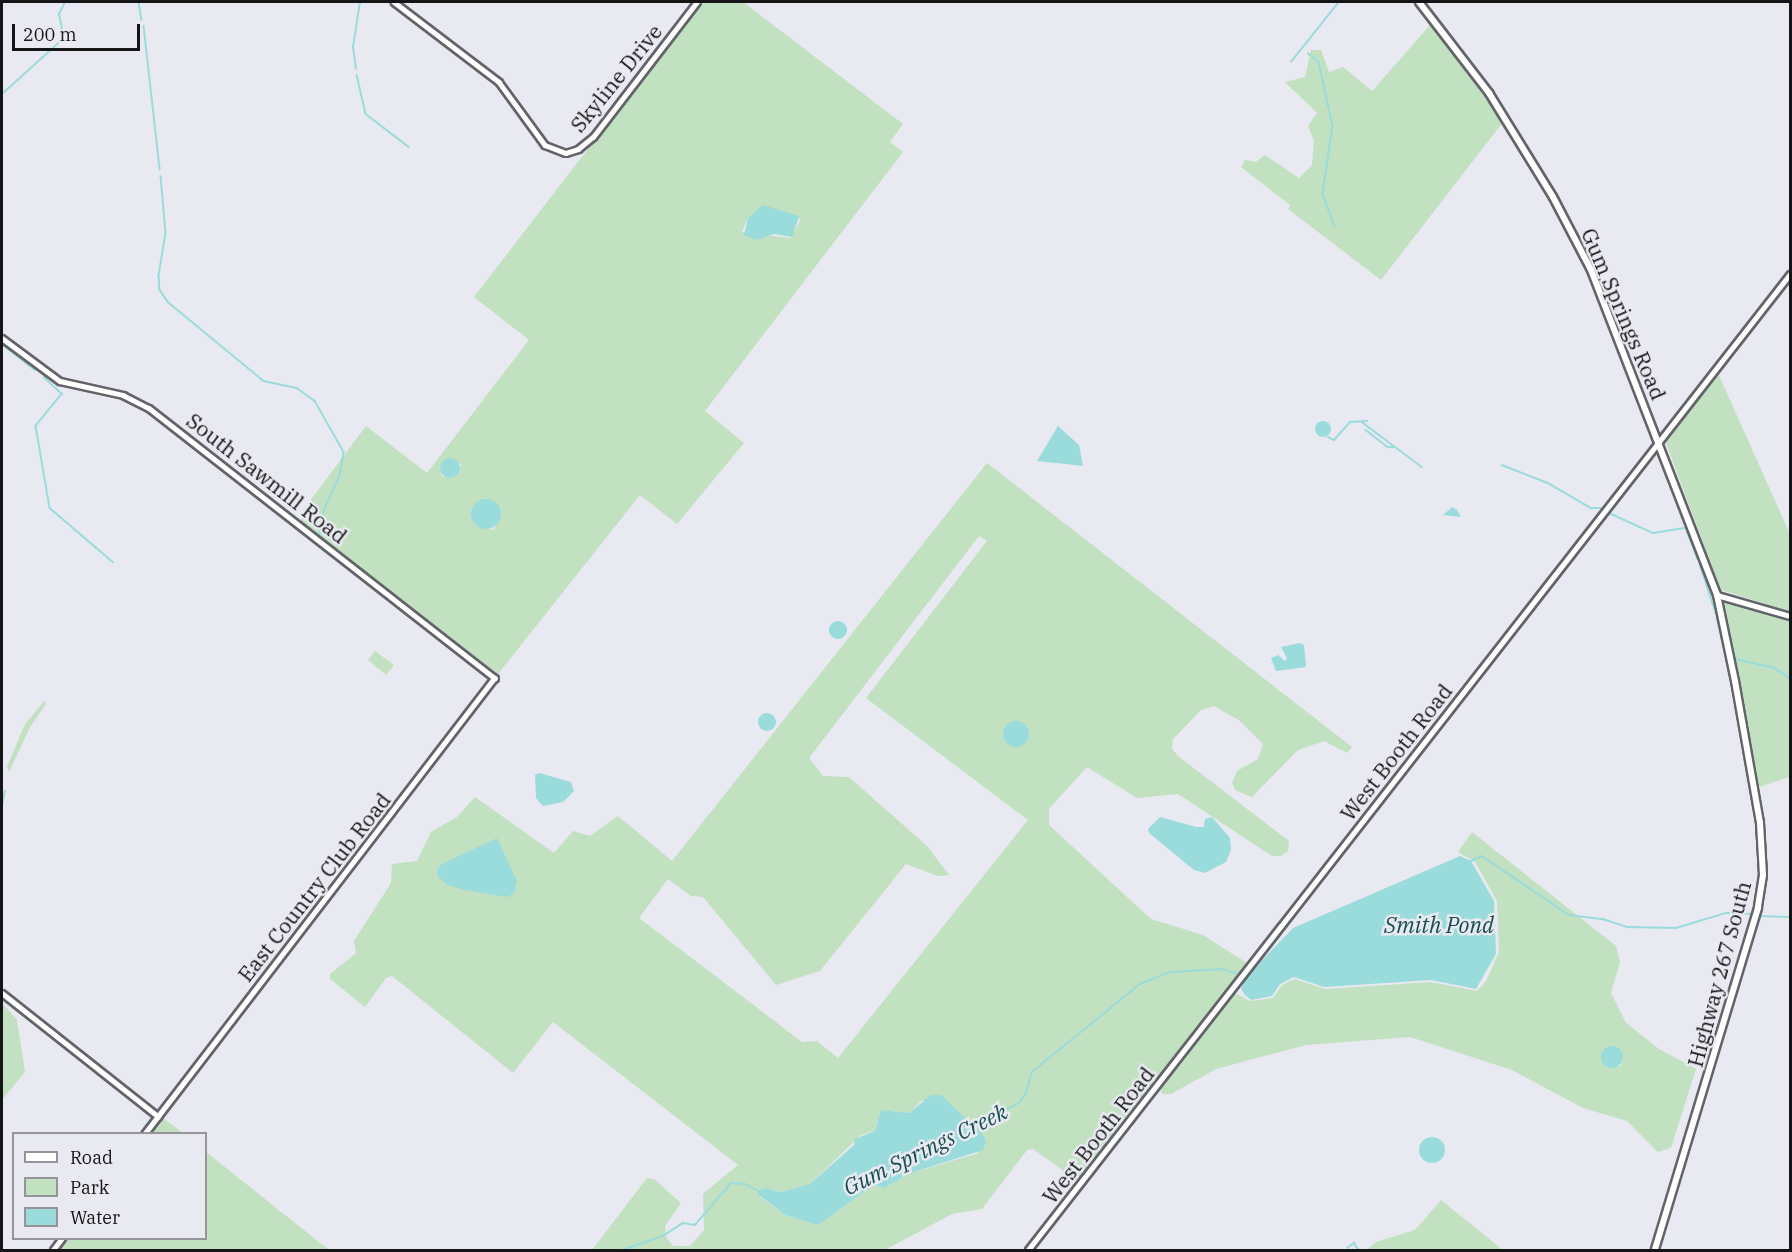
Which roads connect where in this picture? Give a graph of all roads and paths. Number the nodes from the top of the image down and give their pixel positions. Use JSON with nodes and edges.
{"nodes":[{"id":1,"x":394,"y":2,"type":"edge"},
{"id":2,"x":697,"y":2,"type":"edge"},
{"id":3,"x":1419,"y":2,"type":"edge"},
{"id":4,"x":1791,"y":274,"type":"edge"},
{"id":5,"x":2,"y":338,"type":"edge"},
{"id":6,"x":1659,"y":439,"type":"junction"},
{"id":7,"x":1717,"y":595,"type":"junction"},
{"id":8,"x":1791,"y":616,"type":"edge"},
{"id":9,"x":495,"y":678,"type":"joint"},
{"id":10,"x":2,"y":993,"type":"edge"},
{"id":11,"x":158,"y":1116,"type":"junction"},
{"id":12,"x":146,"y":1132,"type":"edge"},
{"id":13,"x":1029,"y":1251,"type":"edge"},
{"id":14,"x":1655,"y":1251,"type":"edge"}],
"edges":[{"from":1,"to":2,"type":"street","name":"Skyline Drive"},
{"from":3,"to":6,"type":"main road","name":"Gum Springs Road"},
{"from":4,"to":6,"type":"street","name":"West Booth Road"},
{"from":5,"to":9,"type":"street","name":"South Sawmill Road"},
{"from":6,"to":7,"type":"main road","name":"Gum Springs Road"},
{"from":6,"to":13,"type":"street","name":"West Booth Road"},
{"from":7,"to":8,"type":"street"},
{"from":7,"to":14,"type":"main road","name":"Highway 267 South"},
{"from":9,"to":11,"type":"street","name":"East Country Club Road"},
{"from":10,"to":11,"type":"street"},
{"from":11,"to":12,"type":"street","name":"East Country Club Road"}]}
